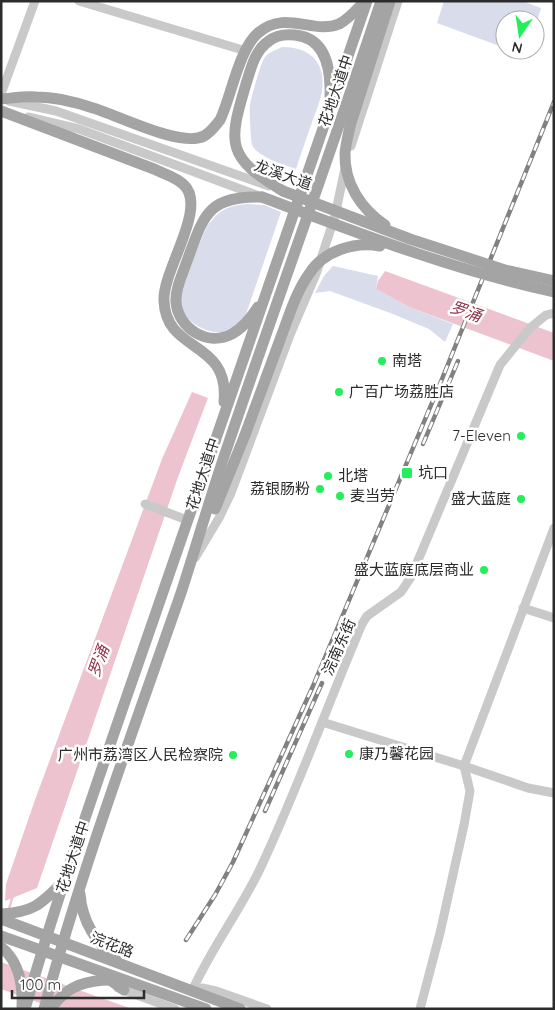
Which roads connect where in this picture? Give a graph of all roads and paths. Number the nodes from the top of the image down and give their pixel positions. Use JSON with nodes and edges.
{"nodes":[{"id":1,"x":35,"y":1,"type":"edge"},
{"id":2,"x":79,"y":1,"type":"edge"},
{"id":3,"x":366,"y":1,"type":"edge"},
{"id":4,"x":381,"y":1,"type":"edge"},
{"id":5,"x":390,"y":1,"type":"edge"},
{"id":6,"x":398,"y":1,"type":"edge"},
{"id":7,"x":246,"y":51,"type":"junction"},
{"id":8,"x":1,"y":94,"type":"edge"},
{"id":9,"x":1,"y":99,"type":"edge"},
{"id":10,"x":330,"y":110,"type":"junction"},
{"id":11,"x":1,"y":111,"type":"edge"},
{"id":12,"x":283,"y":191,"type":"junction"},
{"id":13,"x":262,"y":197,"type":"junction"},
{"id":14,"x":410,"y":239,"type":"junction"},
{"id":15,"x":406,"y":251,"type":"junction"},
{"id":16,"x":554,"y":282,"type":"edge"},
{"id":17,"x":554,"y":292,"type":"edge"},
{"id":18,"x":268,"y":293,"type":"junction"},
{"id":19,"x":554,"y":314,"type":"edge"},
{"id":20,"x":223,"y":416,"type":"junction"},
{"id":21,"x":145,"y":504,"type":"dead end"},
{"id":22,"x":187,"y":520,"type":"junction"},
{"id":23,"x":554,"y":528,"type":"edge"},
{"id":24,"x":193,"y":561,"type":"junction"},
{"id":25,"x":181,"y":592,"type":"junction"},
{"id":26,"x":523,"y":608,"type":"junction"},
{"id":27,"x":554,"y":618,"type":"edge"},
{"id":28,"x":322,"y":722,"type":"junction"},
{"id":29,"x":464,"y":766,"type":"junction"},
{"id":30,"x":554,"y":792,"type":"edge"},
{"id":31,"x":64,"y":880,"type":"junction"},
{"id":32,"x":80,"y":886,"type":"junction"},
{"id":33,"x":1,"y":914,"type":"edge"},
{"id":34,"x":1,"y":919,"type":"edge"},
{"id":35,"x":1,"y":936,"type":"edge"},
{"id":36,"x":46,"y":936,"type":"junction"},
{"id":37,"x":62,"y":942,"type":"junction"},
{"id":38,"x":1,"y":947,"type":"edge"},
{"id":39,"x":41,"y":951,"type":"junction"},
{"id":40,"x":58,"y":957,"type":"junction"},
{"id":41,"x":122,"y":965,"type":"junction"},
{"id":42,"x":97,"y":975,"type":"junction"},
{"id":43,"x":125,"y":985,"type":"junction"},
{"id":44,"x":192,"y":991,"type":"junction"},
{"id":45,"x":21,"y":1009,"type":"edge"},
{"id":46,"x":26,"y":1009,"type":"edge"},
{"id":47,"x":44,"y":1009,"type":"edge"},
{"id":48,"x":50,"y":1009,"type":"edge"},
{"id":49,"x":176,"y":1009,"type":"edge"},
{"id":50,"x":206,"y":1009,"type":"edge"},
{"id":51,"x":240,"y":1009,"type":"edge"},
{"id":52,"x":267,"y":1009,"type":"edge"},
{"id":53,"x":420,"y":1009,"type":"edge"}],
"edges":[{"from":1,"to":8,"type":"street"},
{"from":2,"to":7,"type":"street"},
{"from":3,"to":7,"type":"main road"},
{"from":3,"to":10,"type":"main road","name":"花地大道中"},
{"from":4,"to":25,"type":"main road","name":"花地大道中"},
{"from":5,"to":14,"type":"main road","bridge":true},
{"from":6,"to":24,"type":"street"},
{"from":7,"to":9,"type":"main road"},
{"from":9,"to":12,"type":"street","name":"龙溪大道"},
{"from":10,"to":12,"type":"main road"},
{"from":10,"to":18,"type":"main road","name":"花地大道中"},
{"from":11,"to":13,"type":"street","name":"龙溪大道"},
{"from":11,"to":20,"type":"main road"},
{"from":12,"to":14,"type":"main road","name":"龙溪大道","bridge":true},
{"from":13,"to":15,"type":"main road","name":"龙溪大道","bridge":true},
{"from":13,"to":18,"type":"main road"},
{"from":14,"to":16,"type":"main road","name":"龙溪大道","bridge":true},
{"from":15,"to":17,"type":"main road","name":"龙溪大道","bridge":true},
{"from":15,"to":24,"type":"main road","bridge":true},
{"from":18,"to":20,"type":"main road","name":"花地大道中"},
{"from":19,"to":28,"type":"street","name":"浣南东街"},
{"from":20,"to":22,"type":"main road","name":"花地大道中"},
{"from":21,"to":22,"type":"street"},
{"from":22,"to":31,"type":"main road","name":"花地大道中"},
{"from":23,"to":26,"type":"street"},
{"from":24,"to":25,"type":"main road"},
{"from":25,"to":32,"type":"main road","name":"花地大道中"},
{"from":26,"to":27,"type":"street"},
{"from":26,"to":29,"type":"street"},
{"from":28,"to":29,"type":"street"},
{"from":28,"to":44,"type":"street","name":"浣南东街"},
{"from":29,"to":30,"type":"street"},
{"from":29,"to":53,"type":"street"},
{"from":31,"to":32,"type":"main road"},
{"from":31,"to":33,"type":"main road"},
{"from":31,"to":36,"type":"main road","name":"花地大道中"},
{"from":32,"to":37,"type":"main road","name":"花地大道中"},
{"from":32,"to":41,"type":"main road"},
{"from":34,"to":36,"type":"main road","name":"浣花路"},
{"from":35,"to":39,"type":"main road","name":"浣花路"},
{"from":36,"to":37,"type":"main road","name":"浣花路"},
{"from":36,"to":39,"type":"main road","name":"花地大道中"},
{"from":37,"to":40,"type":"main road","name":"花地大道中"},
{"from":37,"to":41,"type":"main road","name":"浣花路"},
{"from":38,"to":45,"type":"main road"},
{"from":39,"to":40,"type":"main road","name":"浣花路"},
{"from":39,"to":46,"type":"main road","name":"花地大道中"},
{"from":40,"to":42,"type":"main road","name":"浣花路"},
{"from":40,"to":47,"type":"main road","name":"花地大道中"},
{"from":41,"to":44,"type":"main road","name":"浣花路"},
{"from":42,"to":43,"type":"main road","name":"浣花路"},
{"from":42,"to":43,"type":"main road"},
{"from":42,"to":48,"type":"main road"},
{"from":43,"to":49,"type":"street"},
{"from":43,"to":50,"type":"main road","name":"浣花路"},
{"from":44,"to":51,"type":"main road","name":"浣花路"},
{"from":44,"to":52,"type":"street"}]}
